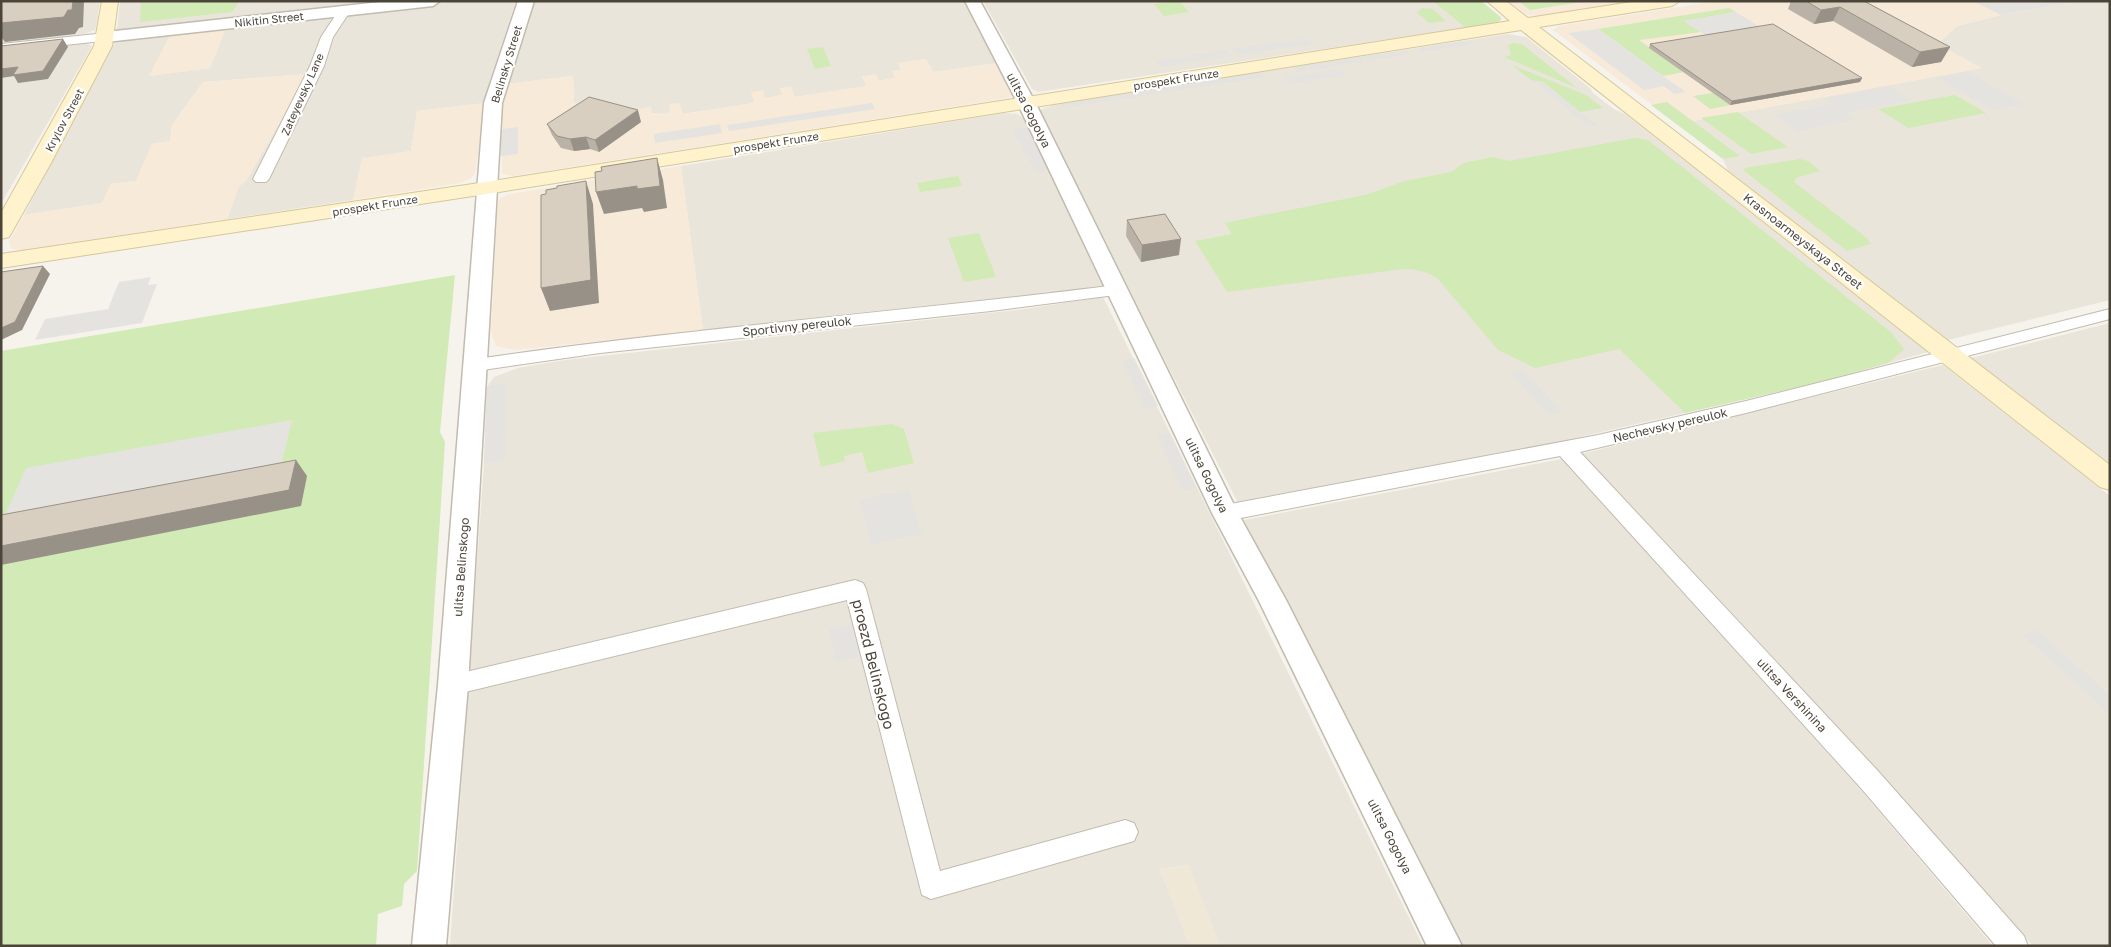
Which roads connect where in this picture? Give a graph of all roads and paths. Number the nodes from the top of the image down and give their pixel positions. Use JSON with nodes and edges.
{"nodes":[{"id":1,"x":110,"y":1,"type":"edge"},
{"id":2,"x":433,"y":1,"type":"edge"},
{"id":3,"x":526,"y":1,"type":"edge"},
{"id":4,"x":972,"y":1,"type":"edge"},
{"id":5,"x":1496,"y":1,"type":"edge"},
{"id":6,"x":1672,"y":1,"type":"edge"},
{"id":7,"x":345,"y":10,"type":"junction"},
{"id":8,"x":1525,"y":25,"type":"junction"},
{"id":9,"x":106,"y":37,"type":"junction"},
{"id":10,"x":1,"y":48,"type":"edge"},
{"id":11,"x":1026,"y":102,"type":"junction"},
{"id":12,"x":261,"y":180,"type":"dead end"},
{"id":13,"x":486,"y":188,"type":"junction"},
{"id":14,"x":1,"y":232,"type":"edge"},
{"id":15,"x":1,"y":261,"type":"edge"},
{"id":16,"x":1118,"y":290,"type":"junction"},
{"id":17,"x":2110,"y":314,"type":"edge"},
{"id":18,"x":1950,"y":355,"type":"junction"},
{"id":19,"x":476,"y":365,"type":"junction"},
{"id":20,"x":1565,"y":449,"type":"junction"},
{"id":21,"x":2110,"y":480,"type":"edge"},
{"id":22,"x":1225,"y":514,"type":"junction"},
{"id":23,"x":453,"y":685,"type":"junction"},
{"id":24,"x":1125,"y":832,"type":"dead end"},
{"id":25,"x":429,"y":946,"type":"edge"},
{"id":26,"x":1445,"y":946,"type":"edge"},
{"id":27,"x":2014,"y":946,"type":"edge"}],
"edges":[{"from":1,"to":9,"type":"main road","name":"Krylov Street"},
{"from":2,"to":7,"type":"street","name":"Nikitin Street"},
{"from":3,"to":13,"type":"street","name":"Belinsky Street"},
{"from":4,"to":11,"type":"street","name":"ulitsa Gogolya"},
{"from":5,"to":8,"type":"main road","name":"Krasnoarmeyskaya Street"},
{"from":6,"to":8,"type":"main road","name":"prospekt Frunze"},
{"from":7,"to":9,"type":"street","name":"Nikitin Street"},
{"from":7,"to":12,"type":"street","name":"Zateyevsky Lane"},
{"from":8,"to":11,"type":"main road","name":"prospekt Frunze"},
{"from":8,"to":18,"type":"main road","name":"Krasnoarmeyskaya Street"},
{"from":9,"to":10,"type":"street"},
{"from":9,"to":14,"type":"main road","name":"Krylov Street"},
{"from":11,"to":13,"type":"main road","name":"prospekt Frunze"},
{"from":11,"to":16,"type":"street","name":"ulitsa Gogolya"},
{"from":13,"to":15,"type":"main road","name":"prospekt Frunze"},
{"from":13,"to":19,"type":"street","name":"ulitsa Belinskogo"},
{"from":16,"to":19,"type":"street","name":"Sportivny pereulok"},
{"from":16,"to":22,"type":"street","name":"ulitsa Gogolya"},
{"from":17,"to":18,"type":"street","name":"Nechevsky pereulok"},
{"from":18,"to":20,"type":"street","name":"Nechevsky pereulok"},
{"from":18,"to":21,"type":"main road","name":"Krasnoarmeyskaya Street"},
{"from":19,"to":23,"type":"street","name":"ulitsa Belinskogo"},
{"from":20,"to":22,"type":"street","name":"Nechevsky pereulok"},
{"from":20,"to":27,"type":"street","name":"ulitsa Vershinina"},
{"from":22,"to":26,"type":"street","name":"ulitsa Gogolya"},
{"from":23,"to":24,"type":"street","name":"proezd Belinskogo"},
{"from":23,"to":25,"type":"street","name":"ulitsa Belinskogo"}]}
